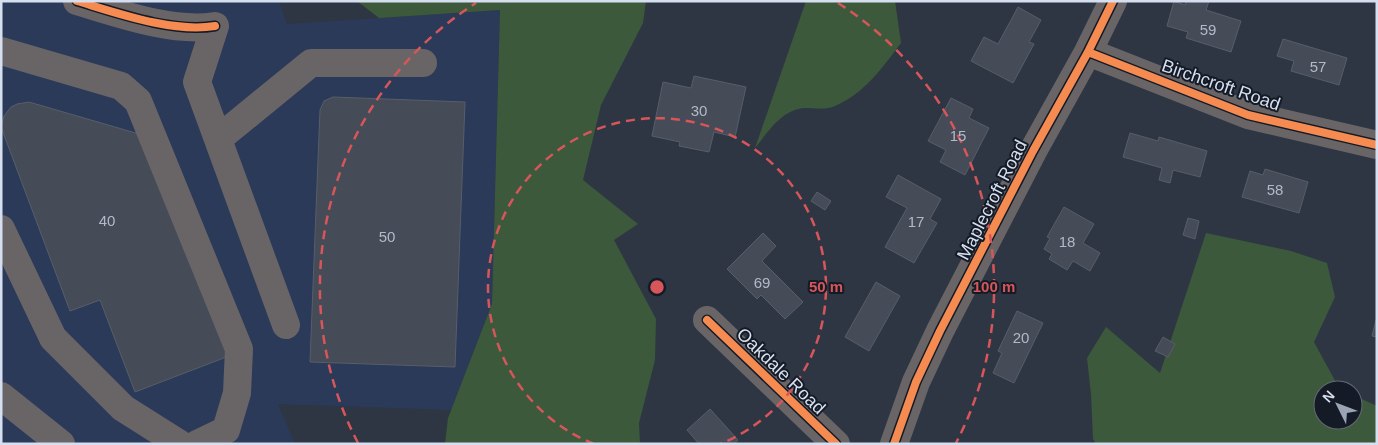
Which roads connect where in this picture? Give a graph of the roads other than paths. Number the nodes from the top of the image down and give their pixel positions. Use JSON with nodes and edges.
{"nodes":[{"id":1,"x":77,"y":1,"type":"edge"},
{"id":2,"x":1113,"y":1,"type":"edge"},
{"id":3,"x":120,"y":7,"type":"edge"},
{"id":4,"x":1,"y":51,"type":"edge"},
{"id":5,"x":1088,"y":52,"type":"junction"},
{"id":6,"x":423,"y":63,"type":"dead end"},
{"id":7,"x":218,"y":139,"type":"junction"},
{"id":8,"x":1377,"y":145,"type":"edge"},
{"id":9,"x":1,"y":229,"type":"edge"},
{"id":10,"x":707,"y":320,"type":"dead end"},
{"id":11,"x":286,"y":325,"type":"dead end"},
{"id":12,"x":1,"y":396,"type":"edge"},
{"id":13,"x":61,"y":444,"type":"edge"},
{"id":14,"x":180,"y":444,"type":"edge"},
{"id":15,"x":197,"y":444,"type":"edge"},
{"id":16,"x":836,"y":444,"type":"edge"},
{"id":17,"x":894,"y":444,"type":"edge"}],
"edges":[{"from":1,"to":3,"type":"street"},
{"from":2,"to":5,"type":"street","name":"Maplecroft Road"},
{"from":3,"to":7,"type":"street"},
{"from":4,"to":15,"type":"street"},
{"from":5,"to":8,"type":"street","name":"Birchcroft Road"},
{"from":5,"to":17,"type":"street","name":"Maplecroft Road"},
{"from":6,"to":7,"type":"street"},
{"from":7,"to":11,"type":"street"},
{"from":9,"to":14,"type":"street"},
{"from":10,"to":16,"type":"street","name":"Oakdale Road"},
{"from":12,"to":13,"type":"street"}]}
